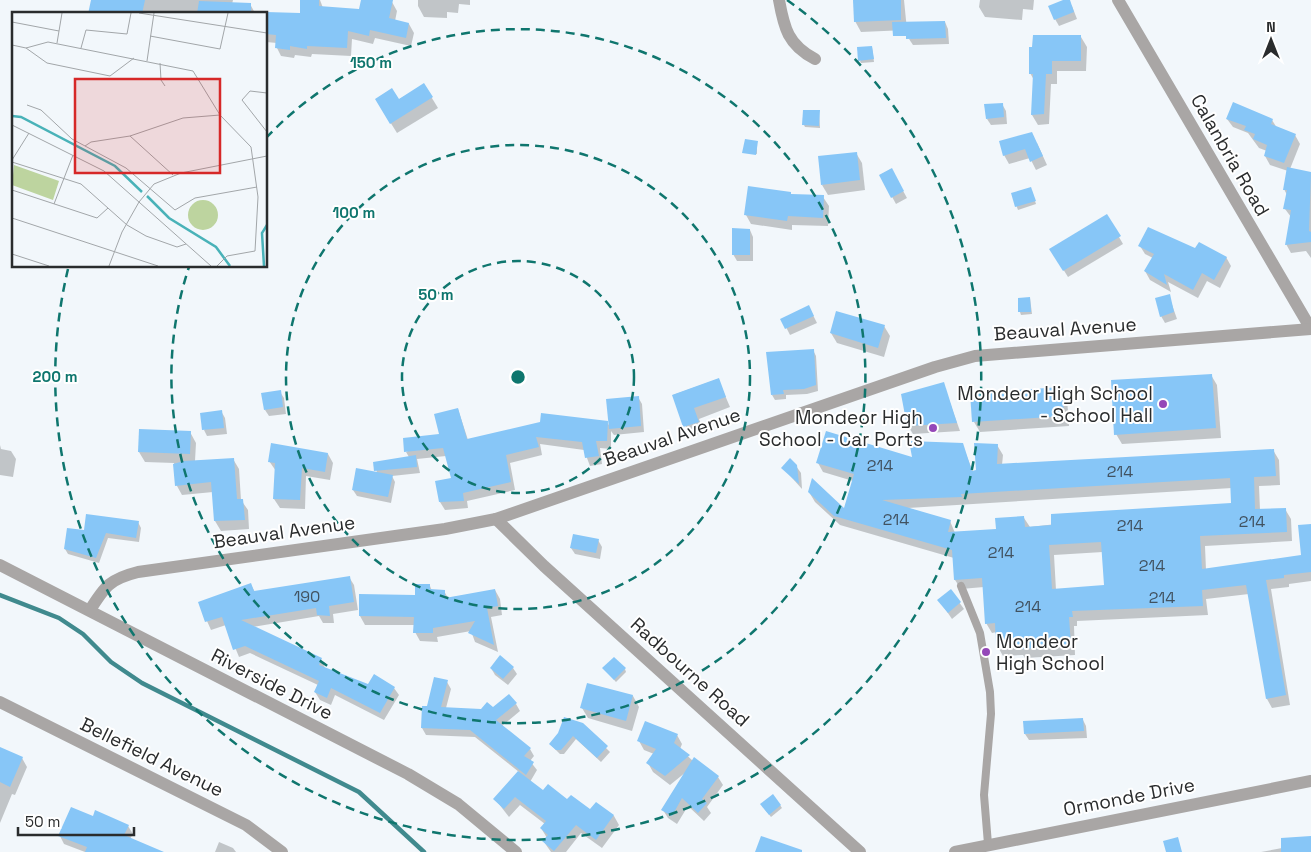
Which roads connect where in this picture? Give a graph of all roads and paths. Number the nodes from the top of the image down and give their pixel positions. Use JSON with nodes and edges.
{"nodes":[{"id":1,"x":779,"y":0,"type":"edge"},
{"id":2,"x":1118,"y":0,"type":"edge"},
{"id":3,"x":815,"y":59,"type":"dead end"},
{"id":4,"x":1311,"y":329,"type":"edge"},
{"id":5,"x":496,"y":519,"type":"junction"},
{"id":6,"x":0,"y":565,"type":"edge"},
{"id":7,"x":961,"y":586,"type":"dead end"},
{"id":8,"x":90,"y":610,"type":"junction"},
{"id":9,"x":0,"y":702,"type":"edge"},
{"id":10,"x":1311,"y":781,"type":"edge"},
{"id":11,"x":988,"y":844,"type":"junction"},
{"id":12,"x":282,"y":852,"type":"edge"},
{"id":13,"x":516,"y":852,"type":"edge"},
{"id":14,"x":860,"y":852,"type":"edge"},
{"id":15,"x":955,"y":852,"type":"edge"}],
"edges":[{"from":1,"to":3,"type":"street"},
{"from":2,"to":4,"type":"street","name":"Calanbria Road"},
{"from":4,"to":5,"type":"street","name":"Beauval Avenue"},
{"from":5,"to":8,"type":"street","name":"Beauval Avenue"},
{"from":5,"to":14,"type":"street","name":"Radbourne Road"},
{"from":6,"to":8,"type":"street","name":"Riverside Drive"},
{"from":7,"to":11,"type":"lane"},
{"from":8,"to":13,"type":"street","name":"Riverside Drive"},
{"from":9,"to":12,"type":"street","name":"Bellefield Avenue"},
{"from":10,"to":11,"type":"street","name":"Ormonde Drive"},
{"from":11,"to":15,"type":"street","name":"Ormonde Drive"}]}
